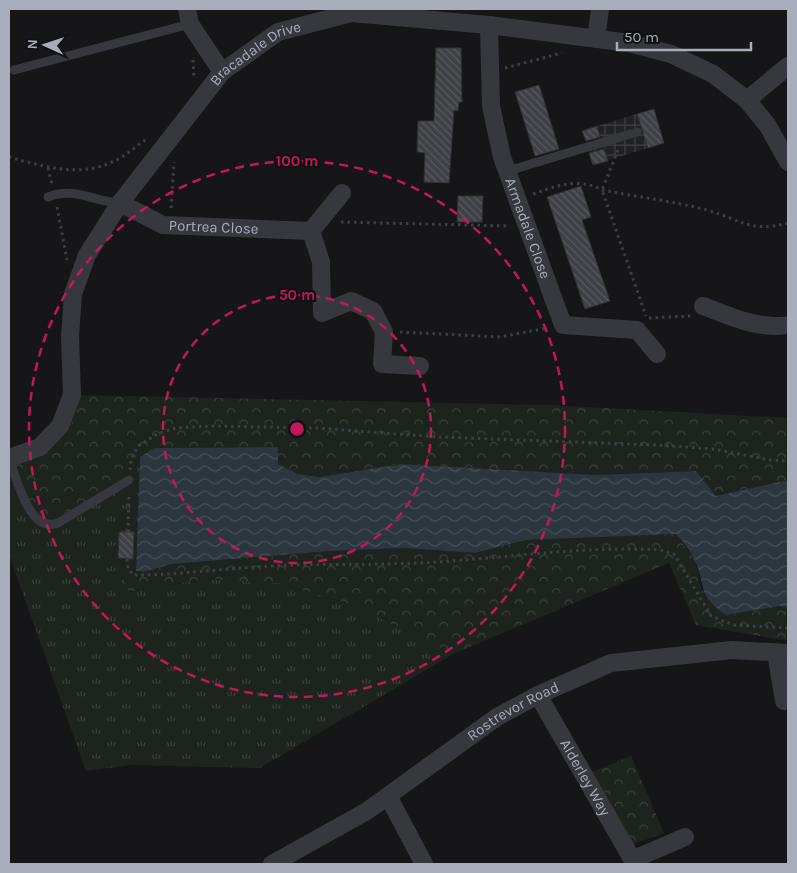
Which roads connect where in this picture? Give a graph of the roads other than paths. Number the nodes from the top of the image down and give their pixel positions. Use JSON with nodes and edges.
{"nodes":[{"id":1,"x":600,"y":9,"type":"edge"},
{"id":2,"x":351,"y":11,"type":"edge"},
{"id":3,"x":189,"y":16,"type":"edge"},
{"id":4,"x":489,"y":25,"type":"junction"},
{"id":5,"x":596,"y":39,"type":"junction"},
{"id":6,"x":788,"y":66,"type":"edge"},
{"id":7,"x":14,"y":70,"type":"dead end"},
{"id":8,"x":222,"y":72,"type":"junction"},
{"id":9,"x":747,"y":100,"type":"junction"},
{"id":10,"x":637,"y":132,"type":"dead end"},
{"id":11,"x":788,"y":162,"type":"edge"},
{"id":12,"x":508,"y":172,"type":"junction"},
{"id":13,"x":342,"y":193,"type":"dead end"},
{"id":14,"x":51,"y":195,"type":"road end"},
{"id":15,"x":120,"y":203,"type":"junction"},
{"id":16,"x":315,"y":226,"type":"junction"},
{"id":17,"x":703,"y":306,"type":"dead end"},
{"id":18,"x":788,"y":325,"type":"edge"},
{"id":19,"x":657,"y":354,"type":"dead end"},
{"id":20,"x":420,"y":366,"type":"dead end"},
{"id":21,"x":9,"y":459,"type":"edge"},
{"id":22,"x":130,"y":480,"type":"road end"},
{"id":23,"x":782,"y":653,"type":"edge"},
{"id":24,"x":538,"y":695,"type":"junction"},
{"id":25,"x":784,"y":701,"type":"dead end"},
{"id":26,"x":388,"y":796,"type":"junction"},
{"id":27,"x":685,"y":837,"type":"dead end"},
{"id":28,"x":634,"y":862,"type":"edge"},
{"id":29,"x":272,"y":864,"type":"edge"},
{"id":30,"x":424,"y":864,"type":"edge"}],
"edges":[{"from":1,"to":5,"type":"street"},
{"from":2,"to":4,"type":"street","name":"Bracadale Drive"},
{"from":2,"to":8,"type":"street","name":"Bracadale Drive"},
{"from":3,"to":7,"type":"lane"},
{"from":3,"to":8,"type":"street"},
{"from":4,"to":5,"type":"street","name":"Bracadale Drive"},
{"from":4,"to":12,"type":"street","name":"Armadale Close"},
{"from":5,"to":9,"type":"street","name":"Bracadale Drive"},
{"from":6,"to":9,"type":"street"},
{"from":8,"to":15,"type":"street","name":"Bracadale Drive"},
{"from":9,"to":11,"type":"street","name":"Bracadale Drive"},
{"from":10,"to":12,"type":"lane"},
{"from":12,"to":19,"type":"street","name":"Armadale Close"},
{"from":13,"to":16,"type":"street"},
{"from":14,"to":15,"type":"lane"},
{"from":15,"to":16,"type":"street","name":"Portrea Close"},
{"from":15,"to":21,"type":"street","name":"Bracadale Drive"},
{"from":16,"to":20,"type":"street"},
{"from":17,"to":18,"type":"street"},
{"from":21,"to":22,"type":"lane"},
{"from":23,"to":24,"type":"street","name":"Rostrevor Road"},
{"from":23,"to":25,"type":"street"},
{"from":24,"to":26,"type":"street","name":"Rostrevor Road"},
{"from":24,"to":28,"type":"street","name":"Alderley Way"},
{"from":26,"to":29,"type":"street","name":"Rostrevor Road"},
{"from":26,"to":30,"type":"street"},
{"from":27,"to":28,"type":"street","name":"Alderley Way"}]}
